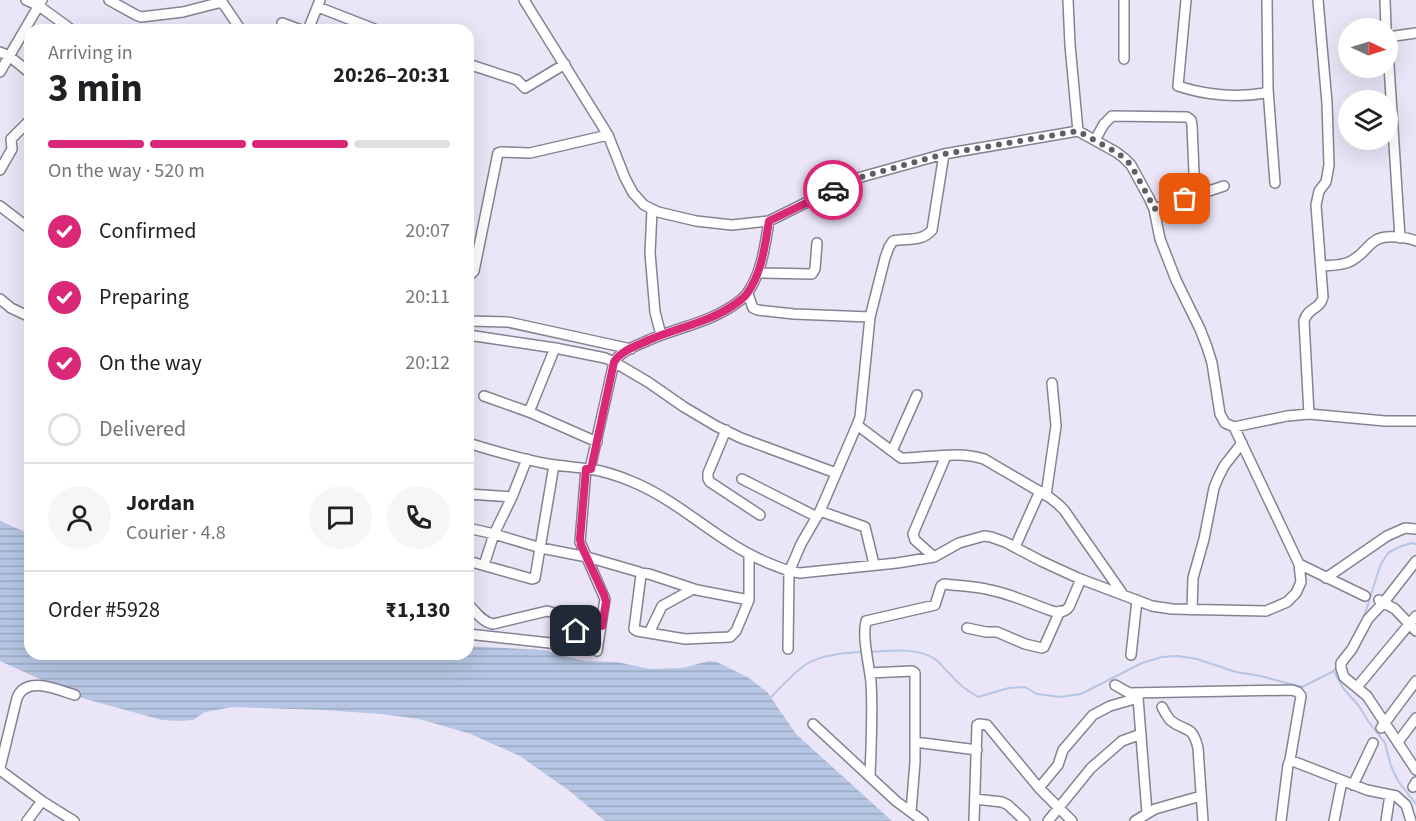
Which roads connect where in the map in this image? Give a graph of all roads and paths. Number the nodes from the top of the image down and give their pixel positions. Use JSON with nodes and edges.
{"nodes":[{"id":1,"x":26,"y":0,"type":"edge"},
{"id":2,"x":109,"y":0,"type":"edge"},
{"id":3,"x":524,"y":0,"type":"edge"},
{"id":4,"x":1068,"y":0,"type":"edge"},
{"id":5,"x":1124,"y":0,"type":"edge"},
{"id":6,"x":1186,"y":0,"type":"edge"},
{"id":7,"x":1267,"y":0,"type":"edge"},
{"id":8,"x":1318,"y":0,"type":"edge"},
{"id":9,"x":1385,"y":0,"type":"edge"},
{"id":10,"x":218,"y":1,"type":"edge"},
{"id":11,"x":40,"y":3,"type":"edge"},
{"id":12,"x":319,"y":4,"type":"edge"},
{"id":13,"x":1386,"y":18,"type":"edge"},
{"id":14,"x":25,"y":24,"type":"edge"},
{"id":15,"x":65,"y":24,"type":"edge"},
{"id":16,"x":237,"y":24,"type":"edge"},
{"id":17,"x":311,"y":24,"type":"edge"},
{"id":18,"x":364,"y":24,"type":"edge"},
{"id":19,"x":24,"y":26,"type":"edge"},
{"id":20,"x":1416,"y":33,"type":"edge"},
{"id":21,"x":1398,"y":36,"type":"edge"},
{"id":22,"x":4,"y":54,"type":"edge"},
{"id":23,"x":1124,"y":59,"type":"dead end"},
{"id":24,"x":565,"y":64,"type":"junction"},
{"id":25,"x":474,"y":66,"type":"edge"},
{"id":26,"x":24,"y":69,"type":"edge"},
{"id":27,"x":0,"y":72,"type":"edge"},
{"id":28,"x":1390,"y":78,"type":"edge"},
{"id":29,"x":1268,"y":89,"type":"junction"},
{"id":30,"x":24,"y":126,"type":"edge"},
{"id":31,"x":1078,"y":131,"type":"junction"},
{"id":32,"x":608,"y":135,"type":"junction"},
{"id":33,"x":1095,"y":140,"type":"junction"},
{"id":34,"x":944,"y":154,"type":"junction"},
{"id":35,"x":0,"y":170,"type":"edge"},
{"id":36,"x":1275,"y":183,"type":"dead end"},
{"id":37,"x":1224,"y":186,"type":"dead end"},
{"id":38,"x":1201,"y":193,"type":"junction"},
{"id":39,"x":0,"y":206,"type":"edge"},
{"id":40,"x":1154,"y":209,"type":"junction"},
{"id":41,"x":652,"y":210,"type":"junction"},
{"id":42,"x":769,"y":221,"type":"junction"},
{"id":43,"x":24,"y":225,"type":"edge"},
{"id":44,"x":1400,"y":238,"type":"junction"},
{"id":45,"x":1416,"y":241,"type":"edge"},
{"id":46,"x":817,"y":243,"type":"dead end"},
{"id":47,"x":1321,"y":266,"type":"junction"},
{"id":48,"x":474,"y":271,"type":"edge"},
{"id":49,"x":758,"y":273,"type":"junction"},
{"id":50,"x":748,"y":294,"type":"junction"},
{"id":51,"x":0,"y":299,"type":"edge"},
{"id":52,"x":24,"y":314,"type":"edge"},
{"id":53,"x":870,"y":317,"type":"junction"},
{"id":54,"x":474,"y":321,"type":"edge"},
{"id":55,"x":661,"y":335,"type":"junction"},
{"id":56,"x":474,"y":336,"type":"edge"},
{"id":57,"x":555,"y":348,"type":"junction"},
{"id":58,"x":630,"y":349,"type":"junction"},
{"id":59,"x":614,"y":362,"type":"junction"},
{"id":60,"x":1052,"y":383,"type":"dead end"},
{"id":61,"x":484,"y":396,"type":"dead end"},
{"id":62,"x":917,"y":396,"type":"dead end"},
{"id":63,"x":529,"y":412,"type":"junction"},
{"id":64,"x":1309,"y":414,"type":"junction"},
{"id":65,"x":1416,"y":421,"type":"edge"},
{"id":66,"x":857,"y":425,"type":"junction"},
{"id":67,"x":1234,"y":427,"type":"junction"},
{"id":68,"x":726,"y":430,"type":"junction"},
{"id":69,"x":597,"y":442,"type":"junction"},
{"id":70,"x":1242,"y":443,"type":"junction"},
{"id":71,"x":474,"y":445,"type":"edge"},
{"id":72,"x":892,"y":451,"type":"junction"},
{"id":73,"x":946,"y":456,"type":"junction"},
{"id":74,"x":527,"y":459,"type":"junction"},
{"id":75,"x":554,"y":465,"type":"junction"},
{"id":76,"x":588,"y":469,"type":"junction"},
{"id":77,"x":836,"y":473,"type":"junction"},
{"id":78,"x":742,"y":479,"type":"dead end"},
{"id":79,"x":1043,"y":493,"type":"junction"},
{"id":80,"x":474,"y":494,"type":"edge"},
{"id":81,"x":512,"y":497,"type":"junction"},
{"id":82,"x":818,"y":514,"type":"junction"},
{"id":83,"x":760,"y":515,"type":"dead end"},
{"id":84,"x":474,"y":529,"type":"edge"},
{"id":85,"x":1416,"y":529,"type":"edge"},
{"id":86,"x":494,"y":534,"type":"junction"},
{"id":87,"x":1015,"y":547,"type":"junction"},
{"id":88,"x":541,"y":548,"type":"junction"},
{"id":89,"x":748,"y":555,"type":"junction"},
{"id":90,"x":587,"y":557,"type":"junction"},
{"id":91,"x":934,"y":557,"type":"junction"},
{"id":92,"x":1416,"y":561,"type":"edge"},
{"id":93,"x":474,"y":562,"type":"edge"},
{"id":94,"x":874,"y":564,"type":"junction"},
{"id":95,"x":1299,"y":564,"type":"junction"},
{"id":96,"x":484,"y":565,"type":"junction"},
{"id":97,"x":789,"y":572,"type":"junction"},
{"id":98,"x":640,"y":573,"type":"junction"},
{"id":99,"x":1326,"y":578,"type":"junction"},
{"id":100,"x":1081,"y":579,"type":"junction"},
{"id":101,"x":693,"y":589,"type":"junction"},
{"id":102,"x":1122,"y":593,"type":"junction"},
{"id":103,"x":1365,"y":596,"type":"dead end"},
{"id":104,"x":749,"y":600,"type":"junction"},
{"id":105,"x":1137,"y":600,"type":"junction"},
{"id":106,"x":1382,"y":601,"type":"junction"},
{"id":107,"x":474,"y":610,"type":"edge"},
{"id":108,"x":1192,"y":610,"type":"junction"},
{"id":109,"x":1060,"y":611,"type":"junction"},
{"id":110,"x":580,"y":619,"type":"junction"},
{"id":111,"x":1414,"y":623,"type":"edge"},
{"id":112,"x":602,"y":626,"type":"junction"},
{"id":113,"x":967,"y":628,"type":"dead end"},
{"id":114,"x":649,"y":633,"type":"junction"},
{"id":115,"x":474,"y":635,"type":"edge"},
{"id":116,"x":788,"y":649,"type":"dead end"},
{"id":117,"x":597,"y":651,"type":"dead end"},
{"id":118,"x":1131,"y":656,"type":"dead end"},
{"id":119,"x":870,"y":673,"type":"junction"},
{"id":120,"x":1416,"y":681,"type":"edge"},
{"id":121,"x":1115,"y":685,"type":"dead end"},
{"id":122,"x":1357,"y":687,"type":"junction"},
{"id":123,"x":1129,"y":693,"type":"junction"},
{"id":124,"x":75,"y":695,"type":"dead end"},
{"id":125,"x":1138,"y":698,"type":"junction"},
{"id":126,"x":1161,"y":706,"type":"dead end"},
{"id":127,"x":1416,"y":718,"type":"edge"},
{"id":128,"x":813,"y":724,"type":"dead end"},
{"id":129,"x":1383,"y":725,"type":"junction"},
{"id":130,"x":1141,"y":734,"type":"junction"},
{"id":131,"x":915,"y":742,"type":"junction"},
{"id":132,"x":1398,"y":742,"type":"junction"},
{"id":133,"x":1373,"y":743,"type":"dead end"},
{"id":134,"x":977,"y":750,"type":"junction"},
{"id":135,"x":1290,"y":760,"type":"junction"},
{"id":136,"x":0,"y":769,"type":"edge"},
{"id":137,"x":1416,"y":770,"type":"edge"},
{"id":138,"x":870,"y":777,"type":"junction"},
{"id":139,"x":1342,"y":781,"type":"junction"},
{"id":140,"x":1353,"y":785,"type":"junction"},
{"id":141,"x":1039,"y":788,"type":"junction"},
{"id":142,"x":1201,"y":795,"type":"junction"},
{"id":143,"x":1390,"y":795,"type":"junction"},
{"id":144,"x":975,"y":799,"type":"junction"},
{"id":145,"x":42,"y":801,"type":"junction"},
{"id":146,"x":1059,"y":808,"type":"junction"},
{"id":147,"x":910,"y":812,"type":"junction"},
{"id":148,"x":1148,"y":813,"type":"junction"},
{"id":149,"x":27,"y":821,"type":"edge"},
{"id":150,"x":74,"y":821,"type":"edge"},
{"id":151,"x":923,"y":821,"type":"edge"},
{"id":152,"x":974,"y":821,"type":"edge"},
{"id":153,"x":1025,"y":821,"type":"edge"},
{"id":154,"x":1048,"y":821,"type":"edge"},
{"id":155,"x":1072,"y":821,"type":"edge"},
{"id":156,"x":1136,"y":821,"type":"edge"},
{"id":157,"x":1203,"y":821,"type":"edge"},
{"id":158,"x":1281,"y":821,"type":"edge"},
{"id":159,"x":1334,"y":821,"type":"edge"},
{"id":160,"x":1386,"y":821,"type":"edge"},
{"id":161,"x":1411,"y":821,"type":"edge"}],
"edges":[{"from":1,"to":11,"type":"street"},
{"from":2,"to":10,"type":"street"},
{"from":3,"to":24,"type":"street"},
{"from":4,"to":31,"type":"street"},
{"from":5,"to":23,"type":"street"},
{"from":6,"to":29,"type":"street"},
{"from":7,"to":29,"type":"street"},
{"from":8,"to":47,"type":"street"},
{"from":9,"to":13,"type":"street"},
{"from":10,"to":16,"type":"street"},
{"from":11,"to":14,"type":"street"},
{"from":11,"to":15,"type":"street"},
{"from":12,"to":17,"type":"street"},
{"from":12,"to":18,"type":"street"},
{"from":19,"to":22,"type":"street"},
{"from":20,"to":21,"type":"street"},
{"from":22,"to":26,"type":"street"},
{"from":22,"to":27,"type":"street"},
{"from":24,"to":25,"type":"street"},
{"from":24,"to":32,"type":"street"},
{"from":28,"to":44,"type":"street"},
{"from":29,"to":36,"type":"street"},
{"from":30,"to":35,"type":"street"},
{"from":31,"to":33,"type":"street"},
{"from":31,"to":34,"type":"street"},
{"from":32,"to":41,"type":"street"},
{"from":32,"to":48,"type":"street"},
{"from":33,"to":38,"type":"street"},
{"from":33,"to":40,"type":"street"},
{"from":34,"to":42,"type":"street"},
{"from":34,"to":53,"type":"street"},
{"from":37,"to":38,"type":"street"},
{"from":38,"to":40,"type":"street"},
{"from":39,"to":43,"type":"street"},
{"from":40,"to":67,"type":"street"},
{"from":41,"to":42,"type":"street"},
{"from":41,"to":55,"type":"street"},
{"from":42,"to":49,"type":"street"},
{"from":44,"to":45,"type":"street"},
{"from":44,"to":47,"type":"street"},
{"from":46,"to":49,"type":"street"},
{"from":47,"to":64,"type":"street"},
{"from":49,"to":50,"type":"street"},
{"from":50,"to":53,"type":"street"},
{"from":50,"to":55,"type":"street"},
{"from":51,"to":52,"type":"street"},
{"from":53,"to":66,"type":"street"},
{"from":54,"to":58,"type":"street"},
{"from":55,"to":58,"type":"street"},
{"from":56,"to":57,"type":"street"},
{"from":57,"to":59,"type":"street"},
{"from":57,"to":63,"type":"street"},
{"from":58,"to":59,"type":"street"},
{"from":59,"to":68,"type":"street"},
{"from":59,"to":69,"type":"street"},
{"from":60,"to":79,"type":"street"},
{"from":61,"to":63,"type":"street"},
{"from":62,"to":72,"type":"street"},
{"from":63,"to":69,"type":"street"},
{"from":64,"to":65,"type":"street"},
{"from":64,"to":67,"type":"street"},
{"from":66,"to":72,"type":"street"},
{"from":66,"to":77,"type":"street"},
{"from":67,"to":70,"type":"street"},
{"from":68,"to":77,"type":"street"},
{"from":68,"to":83,"type":"street"},
{"from":69,"to":76,"type":"street"},
{"from":70,"to":95,"type":"street"},
{"from":70,"to":108,"type":"street"},
{"from":71,"to":74,"type":"street"},
{"from":72,"to":73,"type":"street"},
{"from":73,"to":79,"type":"street"},
{"from":73,"to":91,"type":"street"},
{"from":74,"to":75,"type":"street"},
{"from":74,"to":81,"type":"street"},
{"from":75,"to":76,"type":"street"},
{"from":75,"to":88,"type":"street"},
{"from":76,"to":89,"type":"street"},
{"from":76,"to":90,"type":"street"},
{"from":77,"to":82,"type":"street"},
{"from":78,"to":82,"type":"street"},
{"from":79,"to":87,"type":"street"},
{"from":79,"to":102,"type":"street"},
{"from":80,"to":81,"type":"street"},
{"from":81,"to":86,"type":"street"},
{"from":82,"to":94,"type":"street"},
{"from":82,"to":97,"type":"street"},
{"from":84,"to":86,"type":"street"},
{"from":85,"to":99,"type":"street"},
{"from":86,"to":88,"type":"street"},
{"from":86,"to":96,"type":"street"},
{"from":87,"to":91,"type":"street"},
{"from":87,"to":100,"type":"street"},
{"from":88,"to":90,"type":"street"},
{"from":88,"to":96,"type":"street"},
{"from":89,"to":97,"type":"street"},
{"from":89,"to":104,"type":"street"},
{"from":90,"to":98,"type":"street"},
{"from":90,"to":112,"type":"street"},
{"from":91,"to":94,"type":"street"},
{"from":92,"to":106,"type":"street"},
{"from":93,"to":96,"type":"street"},
{"from":94,"to":97,"type":"street"},
{"from":95,"to":99,"type":"street"},
{"from":95,"to":108,"type":"street"},
{"from":97,"to":116,"type":"street"},
{"from":98,"to":101,"type":"street"},
{"from":98,"to":114,"type":"street"},
{"from":99,"to":103,"type":"street"},
{"from":100,"to":102,"type":"street"},
{"from":100,"to":109,"type":"street"},
{"from":101,"to":104,"type":"street"},
{"from":101,"to":114,"type":"street"},
{"from":102,"to":105,"type":"street"},
{"from":104,"to":114,"type":"street"},
{"from":105,"to":108,"type":"street"},
{"from":105,"to":118,"type":"street"},
{"from":106,"to":111,"type":"street"},
{"from":106,"to":122,"type":"street"},
{"from":107,"to":110,"type":"street"},
{"from":109,"to":113,"type":"street"},
{"from":109,"to":119,"type":"street"},
{"from":110,"to":112,"type":"street"},
{"from":110,"to":115,"type":"street"},
{"from":111,"to":122,"type":"street"},
{"from":112,"to":117,"type":"street"},
{"from":119,"to":131,"type":"street"},
{"from":119,"to":138,"type":"street"},
{"from":120,"to":129,"type":"street"},
{"from":121,"to":123,"type":"street"},
{"from":122,"to":129,"type":"street"},
{"from":123,"to":125,"type":"street"},
{"from":123,"to":135,"type":"street"},
{"from":124,"to":136,"type":"street"},
{"from":125,"to":130,"type":"street"},
{"from":125,"to":141,"type":"street"},
{"from":126,"to":142,"type":"street"},
{"from":127,"to":132,"type":"street"},
{"from":128,"to":138,"type":"street"},
{"from":129,"to":132,"type":"street"},
{"from":130,"to":146,"type":"street"},
{"from":130,"to":148,"type":"street"},
{"from":131,"to":134,"type":"street"},
{"from":131,"to":147,"type":"street"},
{"from":132,"to":137,"type":"street"},
{"from":133,"to":140,"type":"street"},
{"from":134,"to":141,"type":"street"},
{"from":134,"to":144,"type":"street"},
{"from":135,"to":139,"type":"street"},
{"from":135,"to":158,"type":"street"},
{"from":136,"to":145,"type":"street"},
{"from":138,"to":147,"type":"street"},
{"from":139,"to":140,"type":"street"},
{"from":139,"to":159,"type":"street"},
{"from":140,"to":143,"type":"street"},
{"from":141,"to":146,"type":"street"},
{"from":142,"to":148,"type":"street"},
{"from":142,"to":157,"type":"street"},
{"from":143,"to":160,"type":"street"},
{"from":143,"to":161,"type":"street"},
{"from":144,"to":152,"type":"street"},
{"from":144,"to":153,"type":"street"},
{"from":145,"to":149,"type":"street"},
{"from":145,"to":150,"type":"street"},
{"from":146,"to":154,"type":"street"},
{"from":146,"to":155,"type":"street"},
{"from":147,"to":151,"type":"street"},
{"from":148,"to":156,"type":"street"}]}
